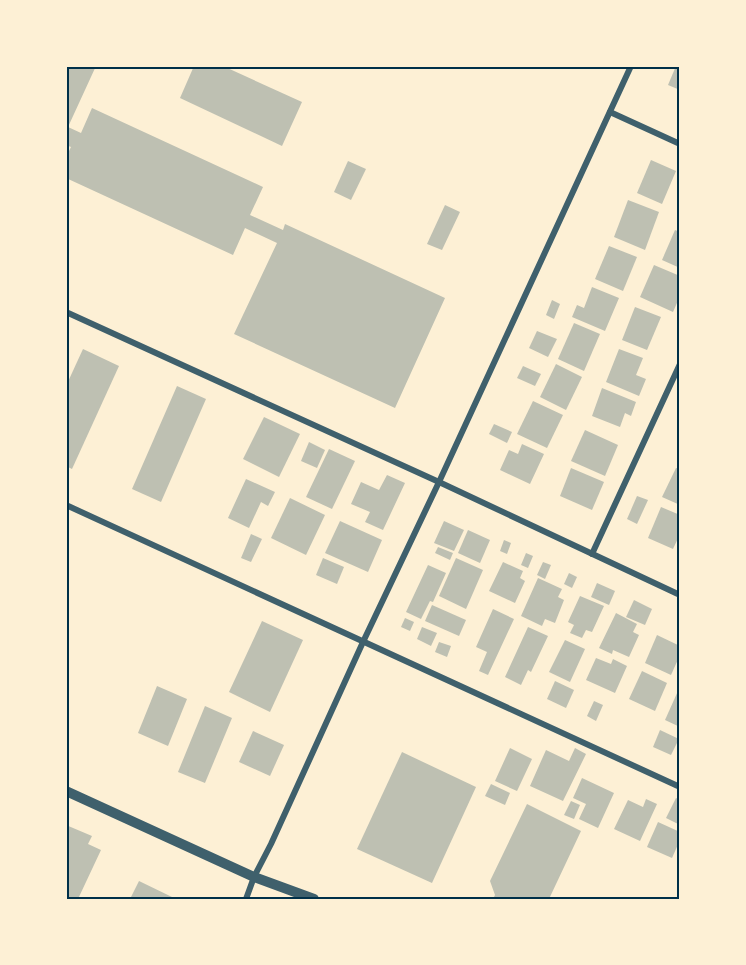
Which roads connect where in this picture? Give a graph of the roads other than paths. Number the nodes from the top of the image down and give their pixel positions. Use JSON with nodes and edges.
{"nodes":[{"id":1,"x":632,"y":66,"type":"edge"},
{"id":2,"x":610,"y":112,"type":"junction"},
{"id":3,"x":680,"y":144,"type":"edge"},
{"id":4,"x":66,"y":312,"type":"edge"},
{"id":5,"x":680,"y":364,"type":"edge"},
{"id":6,"x":439,"y":482,"type":"junction"},
{"id":7,"x":66,"y":505,"type":"edge"},
{"id":8,"x":592,"y":554,"type":"junction"},
{"id":9,"x":680,"y":595,"type":"edge"},
{"id":10,"x":363,"y":642,"type":"junction"},
{"id":11,"x":680,"y":787,"type":"edge"},
{"id":12,"x":66,"y":791,"type":"edge"},
{"id":13,"x":254,"y":877,"type":"junction"},
{"id":14,"x":246,"y":899,"type":"edge"},
{"id":15,"x":314,"y":899,"type":"edge"}],
"edges":[{"from":1,"to":2,"type":"street"},
{"from":2,"to":3,"type":"street"},
{"from":2,"to":6,"type":"street"},
{"from":4,"to":6,"type":"street"},
{"from":5,"to":8,"type":"street"},
{"from":6,"to":8,"type":"street"},
{"from":6,"to":10,"type":"street"},
{"from":7,"to":10,"type":"street"},
{"from":8,"to":9,"type":"street"},
{"from":10,"to":11,"type":"street"},
{"from":10,"to":13,"type":"street"},
{"from":12,"to":13,"type":"street"},
{"from":13,"to":14,"type":"street"},
{"from":13,"to":15,"type":"street"}]}
